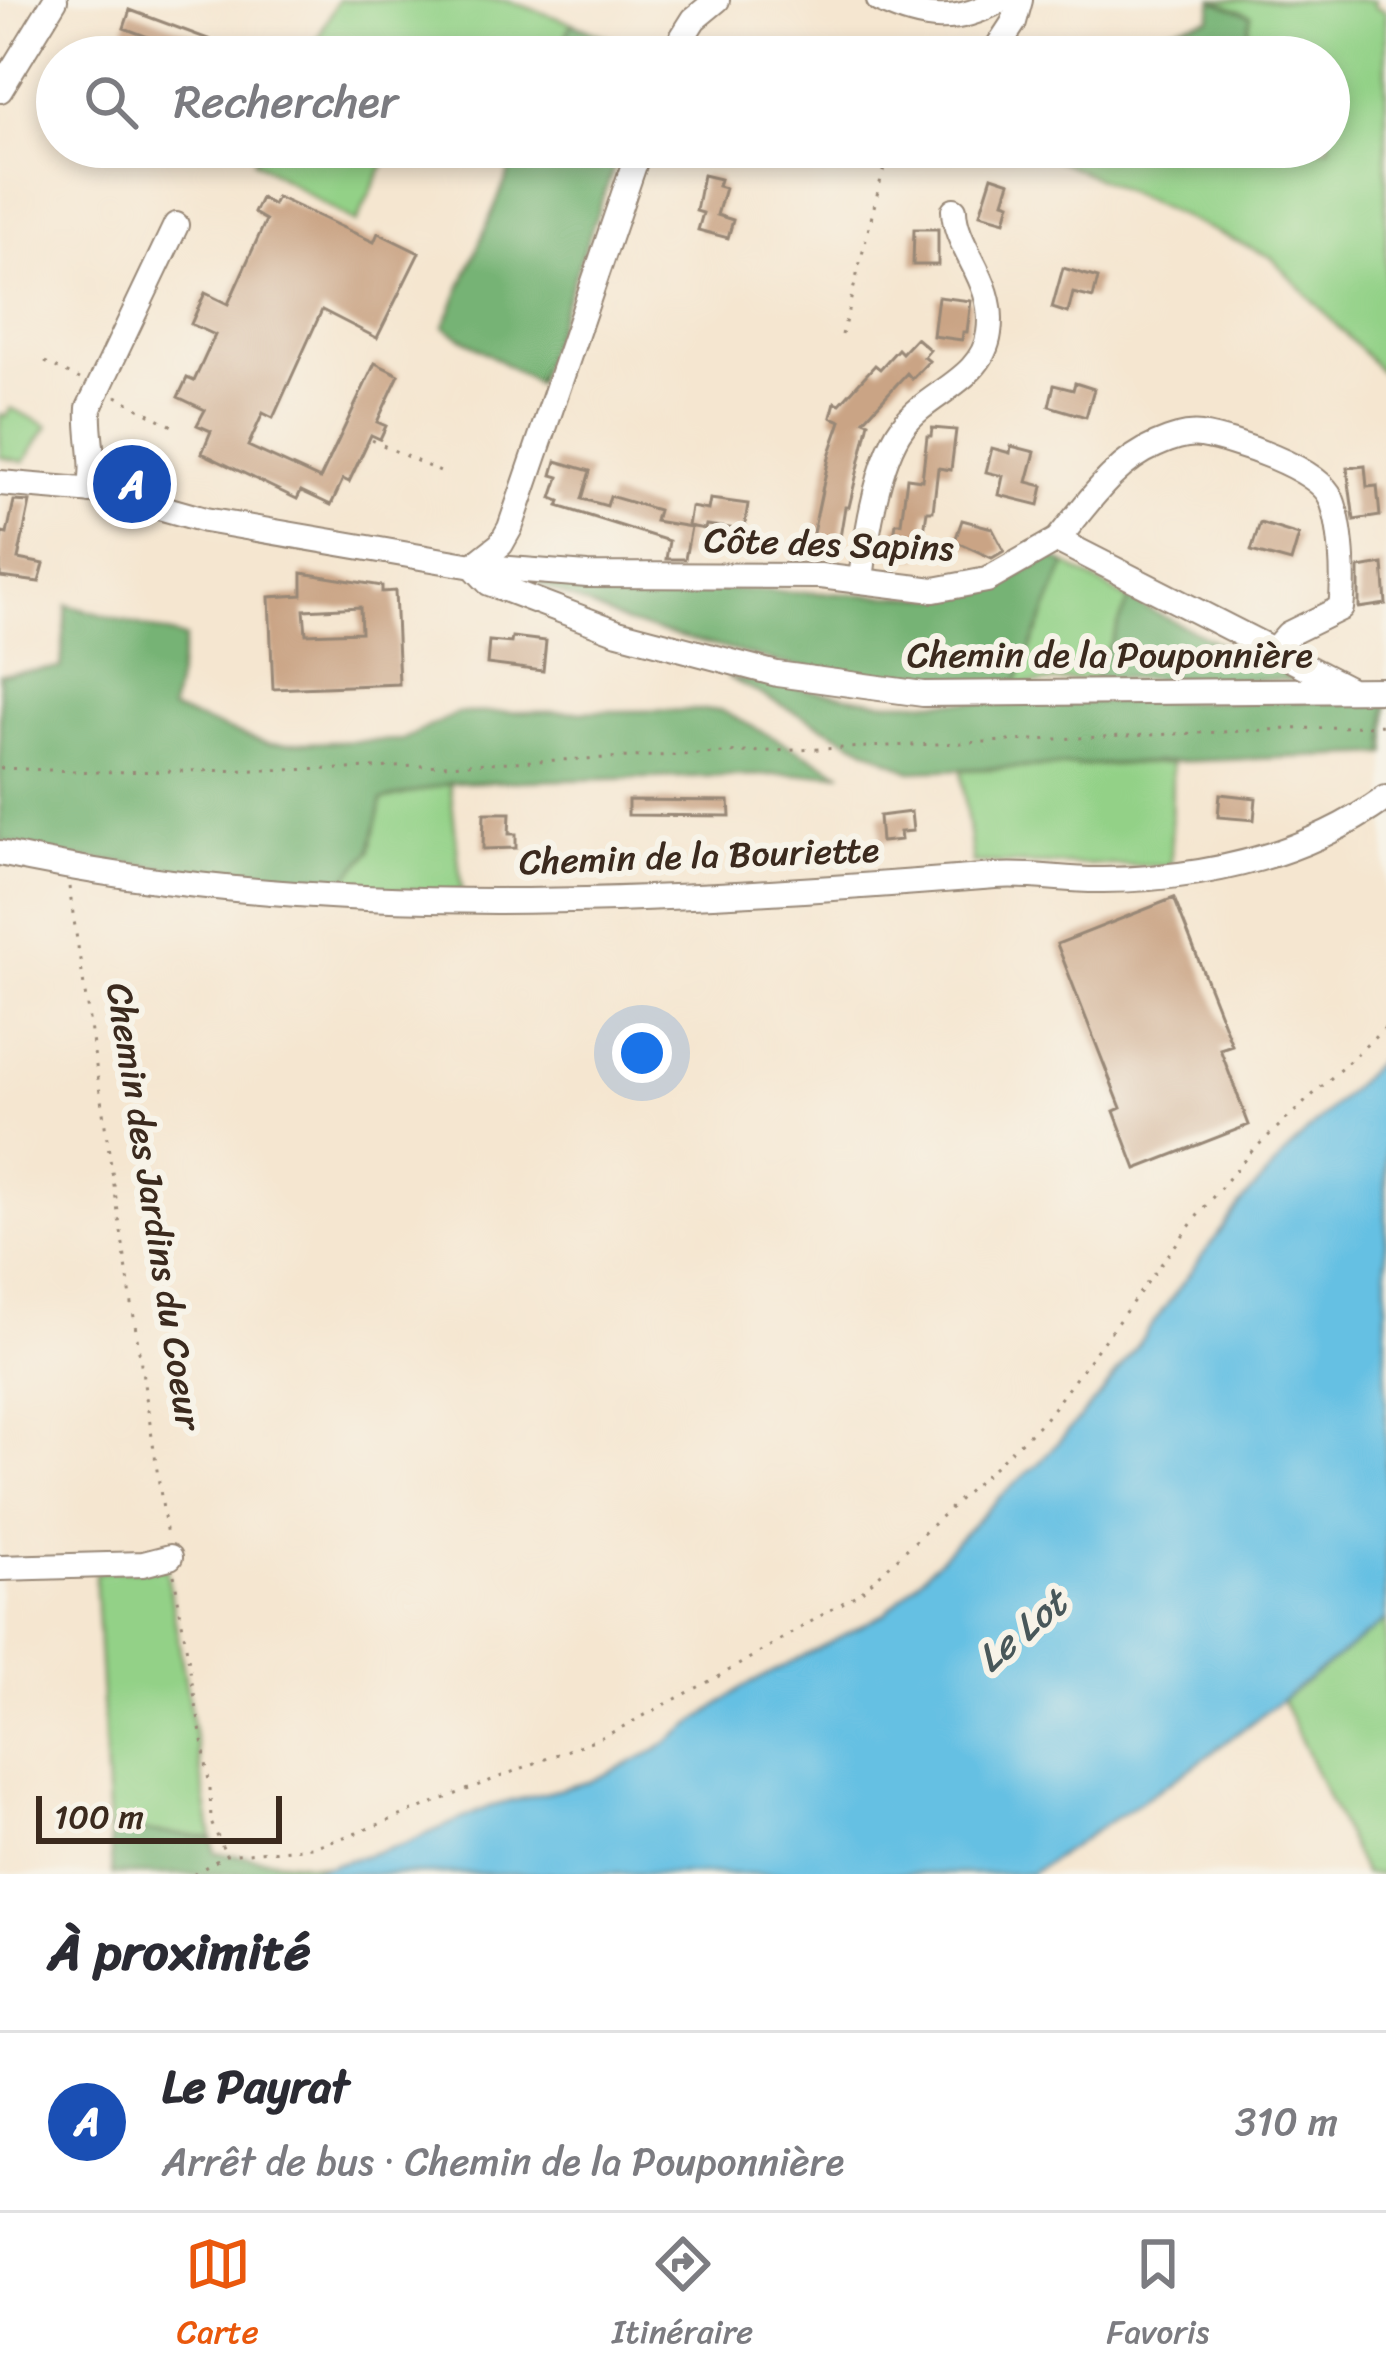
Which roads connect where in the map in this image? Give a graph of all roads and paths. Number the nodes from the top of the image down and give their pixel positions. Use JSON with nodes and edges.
{"nodes":[{"id":1,"x":55,"y":0,"type":"edge"},
{"id":2,"x":716,"y":0,"type":"edge"},
{"id":3,"x":879,"y":0,"type":"edge"},
{"id":4,"x":1000,"y":0,"type":"edge"},
{"id":5,"x":1020,"y":0,"type":"edge"},
{"id":6,"x":684,"y":36,"type":"edge"},
{"id":7,"x":1005,"y":36,"type":"edge"},
{"id":8,"x":0,"y":90,"type":"edge"},
{"id":9,"x":633,"y":168,"type":"edge"},
{"id":10,"x":885,"y":168,"type":"edge"},
{"id":11,"x":954,"y":210,"type":"dead end"},
{"id":12,"x":176,"y":225,"type":"dead end"},
{"id":13,"x":842,"y":335,"type":"dead end"},
{"id":14,"x":372,"y":440,"type":"dead end"},
{"id":15,"x":442,"y":473,"type":"dead end"},
{"id":16,"x":0,"y":483,"type":"edge"},
{"id":17,"x":90,"y":491,"type":"junction"},
{"id":18,"x":1057,"y":540,"type":"junction"},
{"id":19,"x":473,"y":566,"type":"junction"},
{"id":20,"x":862,"y":579,"type":"junction"},
{"id":21,"x":1272,"y":652,"type":"junction"},
{"id":22,"x":1351,"y":690,"type":"junction"},
{"id":23,"x":1386,"y":690,"type":"edge"},
{"id":24,"x":1386,"y":725,"type":"edge"},
{"id":25,"x":0,"y":768,"type":"edge"},
{"id":26,"x":1386,"y":798,"type":"edge"},
{"id":27,"x":0,"y":853,"type":"edge"},
{"id":28,"x":66,"y":867,"type":"junction"},
{"id":29,"x":1386,"y":1027,"type":"edge"},
{"id":30,"x":170,"y":1557,"type":"junction"},
{"id":31,"x":0,"y":1568,"type":"edge"},
{"id":32,"x":226,"y":1855,"type":"junction"},
{"id":33,"x":194,"y":1874,"type":"edge"}],
"edges":[{"from":1,"to":8,"type":"street"},
{"from":2,"to":6,"type":"street"},
{"from":3,"to":4,"type":"street"},
{"from":5,"to":7,"type":"street"},
{"from":9,"to":19,"type":"street"},
{"from":10,"to":13,"type":"path"},
{"from":11,"to":20,"type":"street"},
{"from":12,"to":17,"type":"street"},
{"from":14,"to":15,"type":"path"},
{"from":16,"to":17,"type":"street","name":"Chemin de la Pouponnière"},
{"from":17,"to":19,"type":"street","name":"Chemin de la Pouponnière"},
{"from":18,"to":20,"type":"street","name":"Côte des Sapins"},
{"from":18,"to":21,"type":"street"},
{"from":18,"to":21,"type":"street","name":"Côte des Sapins"},
{"from":19,"to":20,"type":"street","name":"Côte des Sapins"},
{"from":19,"to":22,"type":"street","name":"Chemin de la Pouponnière"},
{"from":21,"to":22,"type":"street"},
{"from":22,"to":23,"type":"street","name":"Chemin de la Pouponnière"},
{"from":24,"to":25,"type":"path"},
{"from":26,"to":28,"type":"street","name":"Chemin de la Bouriette"},
{"from":27,"to":28,"type":"street","name":"Chemin de la Bouriette"},
{"from":28,"to":30,"type":"path","name":"Chemin des Jardins du Coeur"},
{"from":29,"to":32,"type":"path"},
{"from":30,"to":31,"type":"street"},
{"from":30,"to":32,"type":"path","name":"Chemin des Jardins du Coeur"},
{"from":32,"to":33,"type":"path"}]}
